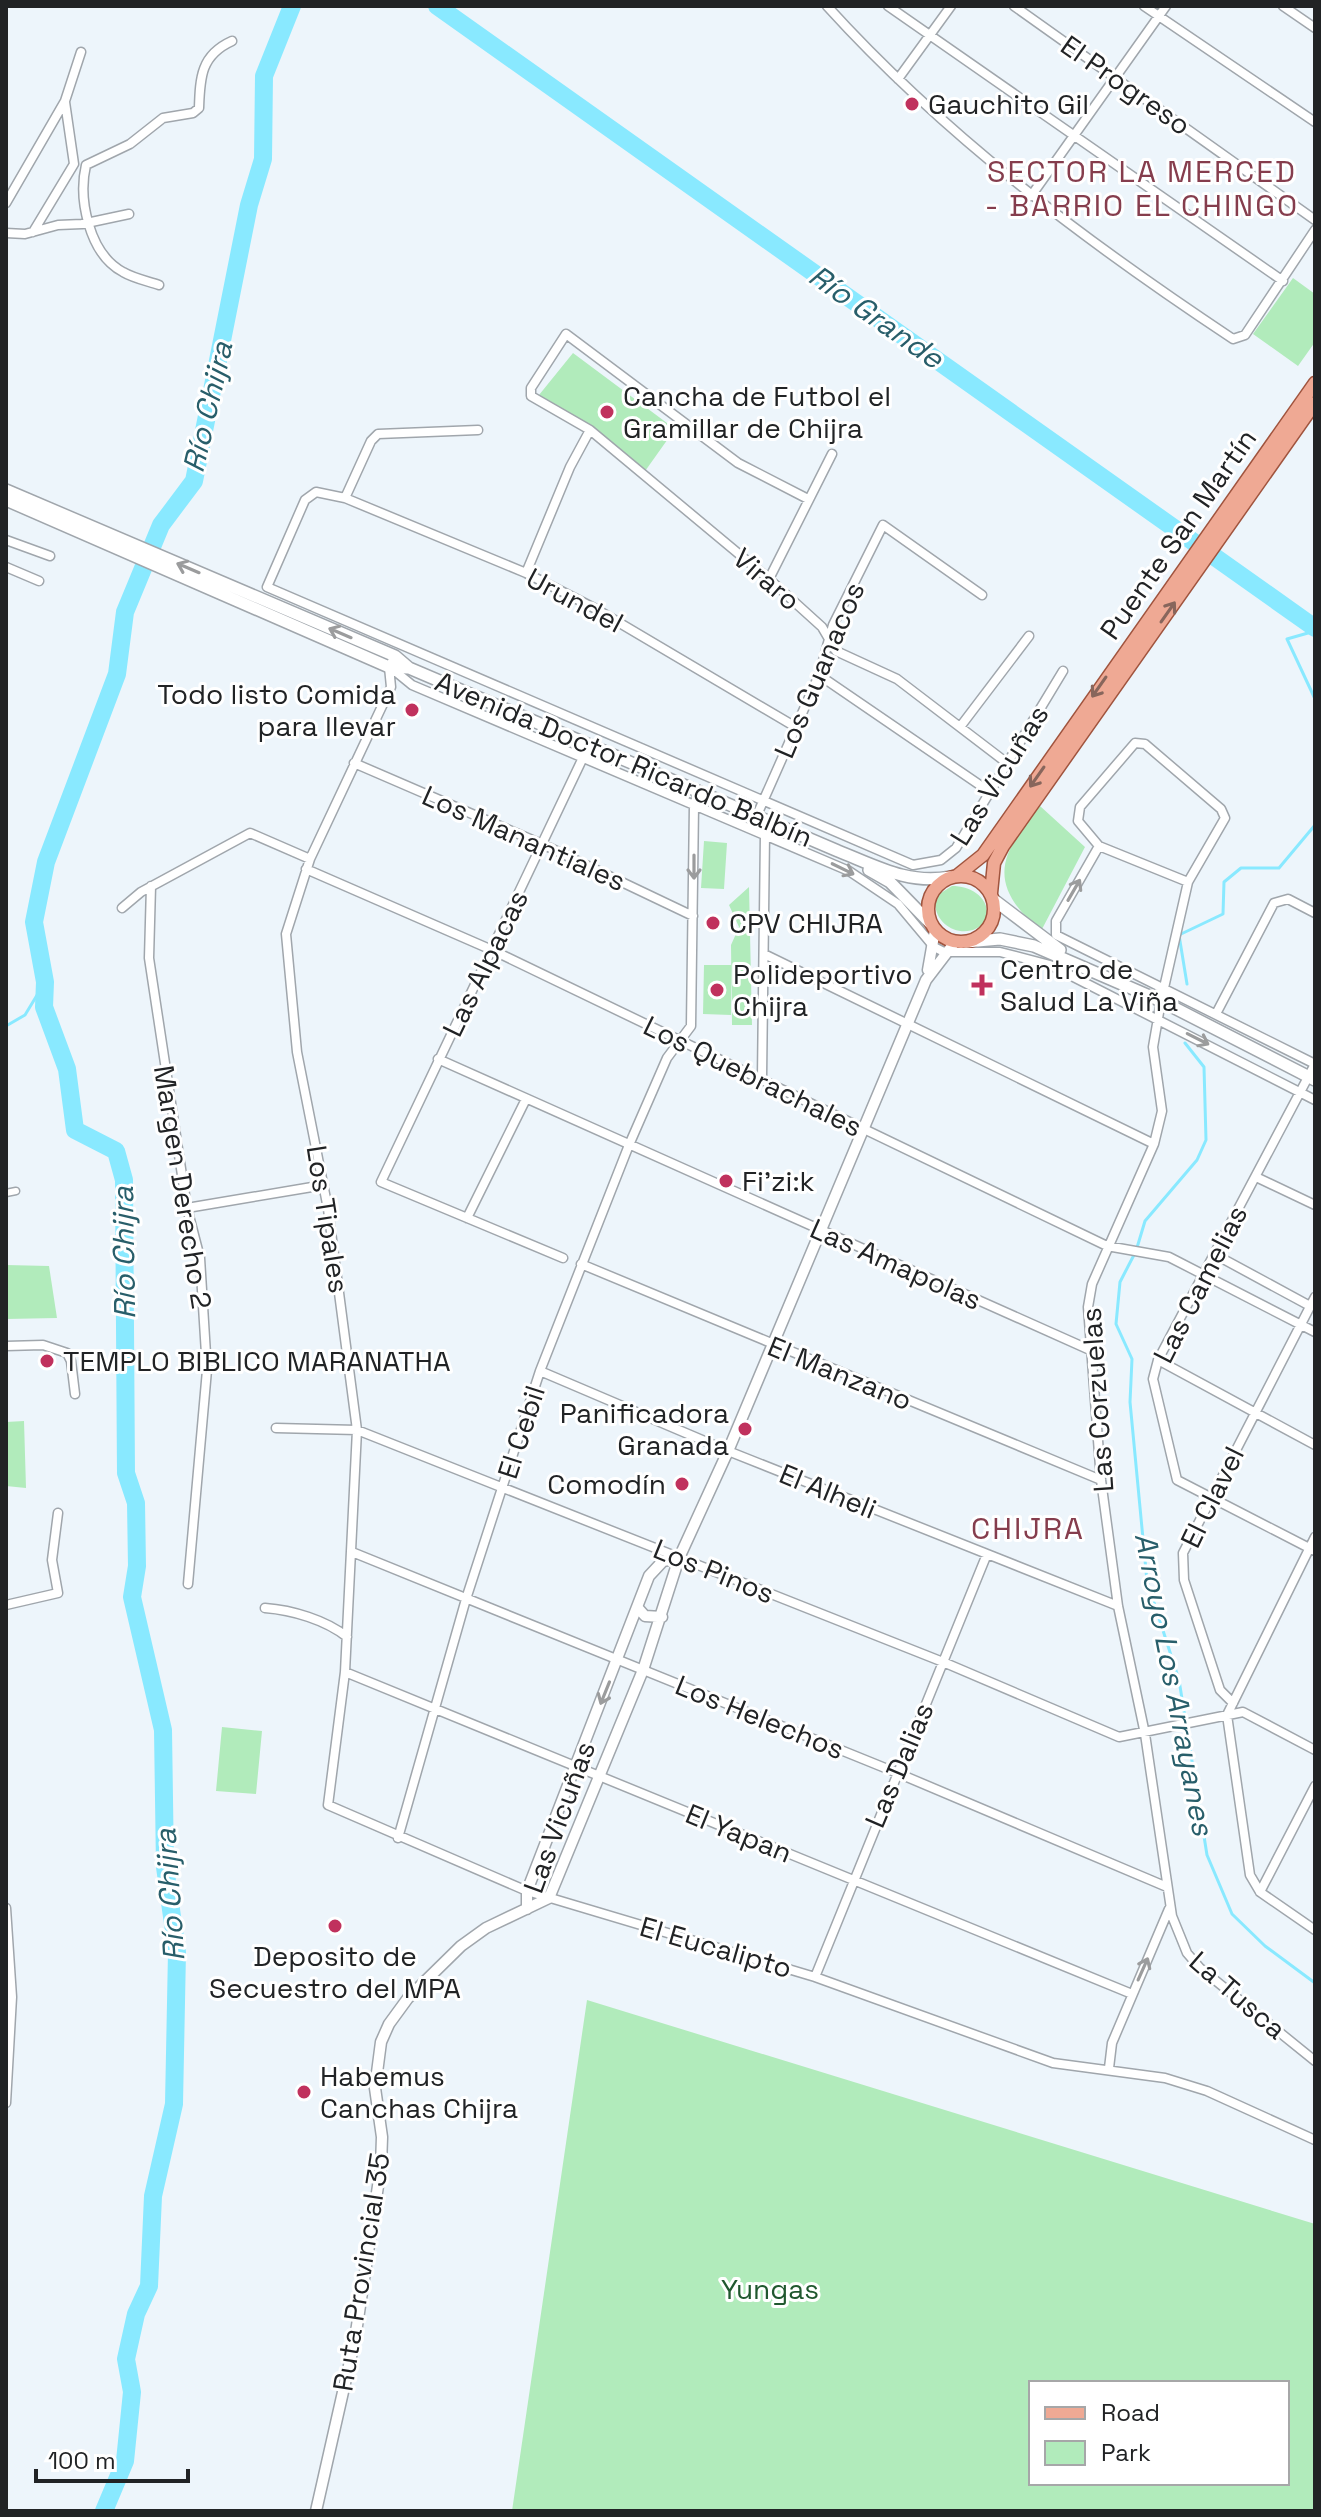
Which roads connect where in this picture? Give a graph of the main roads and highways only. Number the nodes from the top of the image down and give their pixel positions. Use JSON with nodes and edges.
{"nodes":[{"id":1,"x":1315,"y":383,"type":"edge"},
{"id":2,"x":1311,"y":399,"type":"edge"},
{"id":3,"x":6,"y":490,"type":"edge"},
{"id":4,"x":6,"y":500,"type":"edge"},
{"id":5,"x":100,"y":537,"type":"junction"},
{"id":6,"x":1086,"y":717,"type":"junction"},
{"id":7,"x":838,"y":851,"type":"junction"},
{"id":8,"x":954,"y":876,"type":"junction"},
{"id":9,"x":992,"y":897,"type":"junction"},
{"id":10,"x":933,"y":926,"type":"junction"},
{"id":11,"x":960,"y":942,"type":"junction"},
{"id":12,"x":1109,"y":977,"type":"junction"},
{"id":13,"x":1312,"y":1078,"type":"edge"}],
"edges":[{"from":1,"to":2,"type":"main road","name":"Puente San Martín"},
{"from":2,"to":6,"type":"main road","name":"Puente San Martín"},
{"from":3,"to":5,"type":"main road","name":"Avenida Doctor Ricardo Balbín"},
{"from":4,"to":5,"type":"main road","name":"Avenida Doctor Ricardo Balbín"},
{"from":5,"to":7,"type":"main road","name":"Avenida Doctor Ricardo Balbín"},
{"from":6,"to":8,"type":"main road","one_way":true},
{"from":6,"to":9,"type":"main road"},
{"from":7,"to":8,"type":"main road"},
{"from":7,"to":10,"type":"main road"},
{"from":8,"to":9,"type":"main road"},
{"from":8,"to":10,"type":"main road"},
{"from":9,"to":11,"type":"main road"},
{"from":9,"to":12,"type":"main road"},
{"from":10,"to":11,"type":"main road"},
{"from":11,"to":12,"type":"main road"},
{"from":12,"to":13,"type":"main road"}]}
